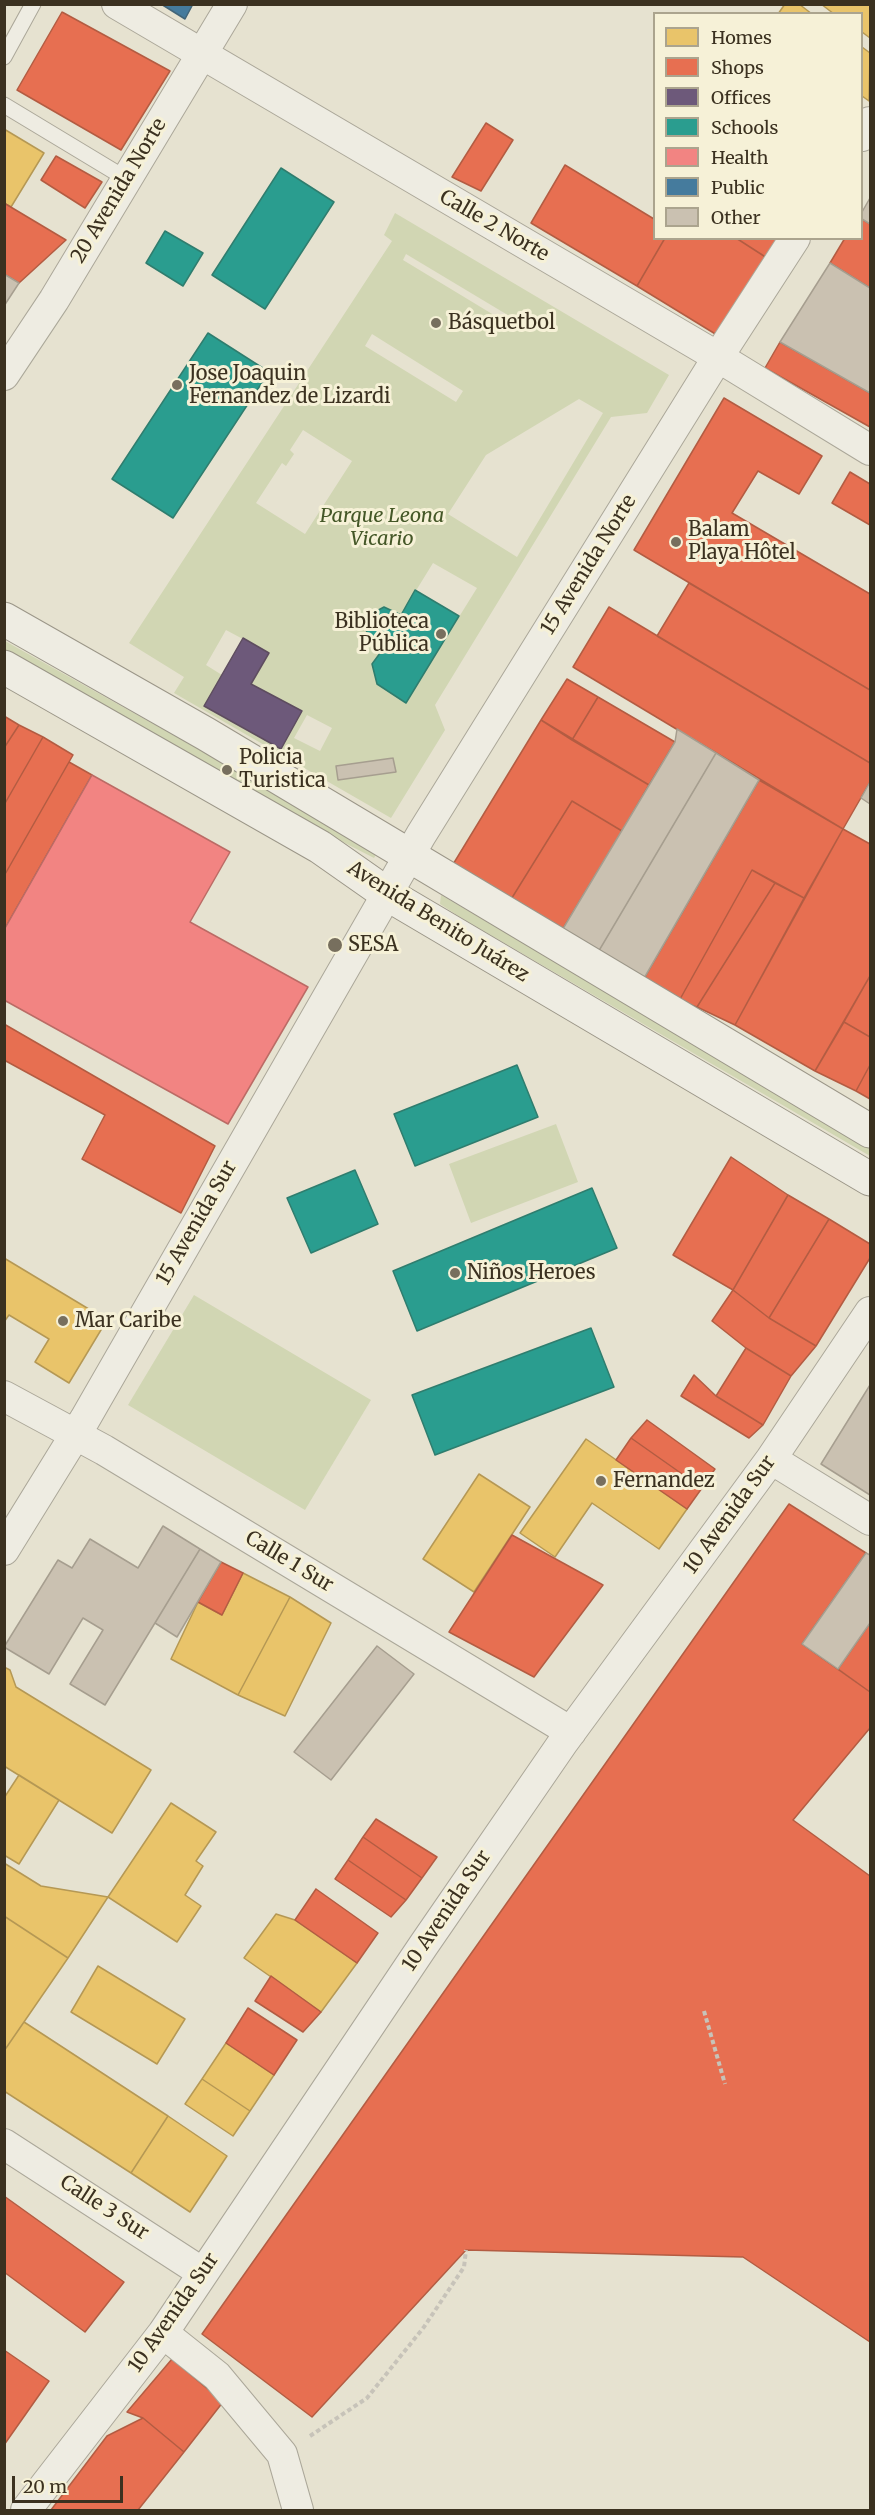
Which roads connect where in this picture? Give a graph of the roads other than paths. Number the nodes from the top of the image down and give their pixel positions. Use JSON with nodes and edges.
{"nodes":[{"id":1,"x":33,"y":4,"type":"edge"},
{"id":2,"x":117,"y":4,"type":"edge"},
{"id":3,"x":232,"y":4,"type":"edge"},
{"id":4,"x":202,"y":56,"type":"junction"},
{"id":5,"x":4,"y":57,"type":"edge"},
{"id":6,"x":4,"y":105,"type":"edge"},
{"id":7,"x":125,"y":178,"type":"junction"},
{"id":8,"x":794,"y":240,"type":"edge"},
{"id":9,"x":718,"y":357,"type":"junction"},
{"id":10,"x":4,"y":375,"type":"edge"},
{"id":11,"x":870,"y":450,"type":"edge"},
{"id":12,"x":4,"y":619,"type":"edge"},
{"id":13,"x":4,"y":667,"type":"edge"},
{"id":14,"x":410,"y":857,"type":"junction"},
{"id":15,"x":387,"y":894,"type":"junction"},
{"id":16,"x":870,"y":1131,"type":"edge"},
{"id":17,"x":870,"y":1179,"type":"edge"},
{"id":18,"x":870,"y":1312,"type":"edge"},
{"id":19,"x":4,"y":1396,"type":"edge"},
{"id":20,"x":75,"y":1435,"type":"junction"},
{"id":21,"x":771,"y":1460,"type":"junction"},
{"id":22,"x":870,"y":1520,"type":"edge"},
{"id":23,"x":4,"y":1550,"type":"edge"},
{"id":24,"x":571,"y":1732,"type":"junction"},
{"id":25,"x":4,"y":2144,"type":"edge"},
{"id":26,"x":203,"y":2272,"type":"junction"},
{"id":27,"x":163,"y":2333,"type":"junction"},
{"id":28,"x":26,"y":2511,"type":"edge"},
{"id":29,"x":298,"y":2511,"type":"edge"}],
"edges":[{"from":1,"to":5,"type":"lane"},
{"from":2,"to":4,"type":"street","name":"Calle 2 Norte"},
{"from":3,"to":4,"type":"street","name":"20 Avenida Norte"},
{"from":4,"to":7,"type":"street","name":"20 Avenida Norte"},
{"from":4,"to":9,"type":"street","name":"Calle 2 Norte"},
{"from":6,"to":7,"type":"lane"},
{"from":7,"to":10,"type":"street","name":"20 Avenida Norte"},
{"from":8,"to":9,"type":"street","name":"15 Avenida Norte"},
{"from":9,"to":11,"type":"street","name":"Calle 2 Norte"},
{"from":9,"to":14,"type":"street","name":"15 Avenida Norte"},
{"from":12,"to":14,"type":"street","name":"Avenida Benito Juárez"},
{"from":13,"to":15,"type":"street","name":"Avenida Benito Juárez"},
{"from":14,"to":15,"type":"street","name":"15 Avenida Norte"},
{"from":14,"to":16,"type":"street","name":"Avenida Benito Juárez"},
{"from":15,"to":17,"type":"street","name":"Avenida Benito Juárez"},
{"from":15,"to":20,"type":"street","name":"15 Avenida Sur"},
{"from":18,"to":21,"type":"street","name":"10 Avenida Sur"},
{"from":19,"to":20,"type":"street","name":"Calle 1 Sur"},
{"from":20,"to":23,"type":"street","name":"15 Avenida Sur"},
{"from":20,"to":24,"type":"street","name":"Calle 1 Sur"},
{"from":21,"to":22,"type":"street"},
{"from":21,"to":24,"type":"street","name":"10 Avenida Sur"},
{"from":24,"to":26,"type":"street","name":"10 Avenida Sur"},
{"from":25,"to":26,"type":"street","name":"Calle 3 Sur"},
{"from":26,"to":27,"type":"street","name":"10 Avenida Sur"},
{"from":27,"to":28,"type":"street","name":"10 Avenida Sur"},
{"from":27,"to":29,"type":"street"}]}
